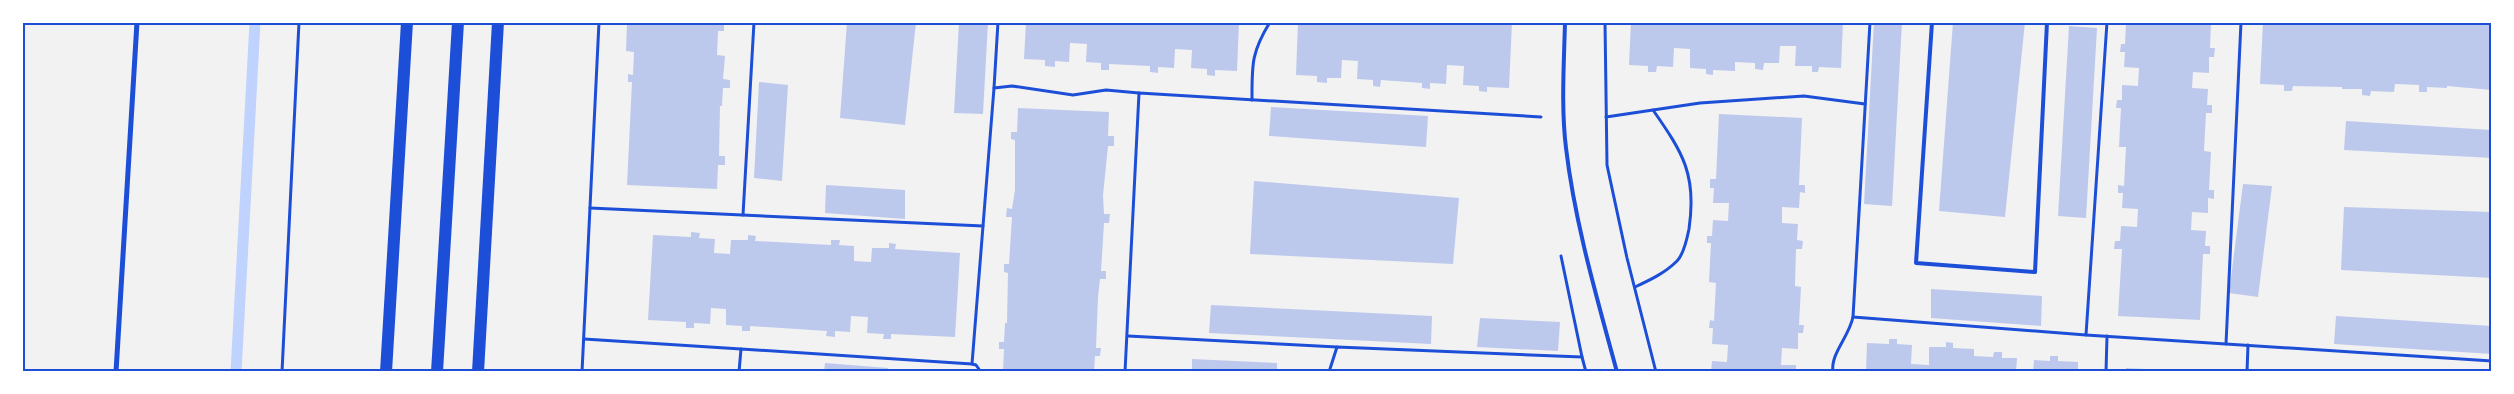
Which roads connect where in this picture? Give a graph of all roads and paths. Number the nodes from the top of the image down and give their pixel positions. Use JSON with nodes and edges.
{"nodes":[{"id":1,"x":137,"y":22,"type":"edge"},
{"id":2,"x":299,"y":22,"type":"edge"},
{"id":3,"x":407,"y":22,"type":"edge"},
{"id":4,"x":458,"y":22,"type":"edge"},
{"id":5,"x":498,"y":22,"type":"edge"},
{"id":6,"x":599,"y":22,"type":"edge"},
{"id":7,"x":754,"y":22,"type":"edge"},
{"id":8,"x":998,"y":22,"type":"edge"},
{"id":9,"x":1270,"y":22,"type":"edge"},
{"id":10,"x":1565,"y":22,"type":"edge"},
{"id":11,"x":1605,"y":22,"type":"edge"},
{"id":12,"x":1870,"y":22,"type":"edge"},
{"id":13,"x":1932,"y":22,"type":"edge"},
{"id":14,"x":2047,"y":22,"type":"edge"},
{"id":15,"x":2107,"y":22,"type":"edge"},
{"id":16,"x":2241,"y":22,"type":"edge"},
{"id":17,"x":994,"y":88,"type":"junction"},
{"id":18,"x":1139,"y":94,"type":"junction"},
{"id":19,"x":1252,"y":100,"type":"junction"},
{"id":20,"x":1866,"y":104,"type":"junction"},
{"id":21,"x":1652,"y":110,"type":"junction"},
{"id":22,"x":1606,"y":117,"type":"junction"},
{"id":23,"x":1542,"y":126,"type":"dead end"},
{"id":24,"x":590,"y":208,"type":"junction"},
{"id":25,"x":743,"y":215,"type":"junction"},
{"id":26,"x":983,"y":226,"type":"junction"},
{"id":27,"x":1635,"y":287,"type":"junction"},
{"id":28,"x":1853,"y":317,"type":"junction"},
{"id":29,"x":2086,"y":335,"type":"junction"},
{"id":30,"x":1128,"y":336,"type":"junction"},
{"id":31,"x":2107,"y":336,"type":"junction"},
{"id":32,"x":584,"y":339,"type":"junction"},
{"id":33,"x":2226,"y":344,"type":"junction"},
{"id":34,"x":2248,"y":345,"type":"junction"},
{"id":35,"x":1338,"y":347,"type":"junction"},
{"id":36,"x":741,"y":349,"type":"junction"},
{"id":37,"x":2492,"y":361,"type":"edge"},
{"id":38,"x":974,"y":364,"type":"junction"},
{"id":39,"x":116,"y":372,"type":"edge"},
{"id":40,"x":282,"y":372,"type":"edge"},
{"id":41,"x":386,"y":372,"type":"edge"},
{"id":42,"x":437,"y":372,"type":"edge"},
{"id":43,"x":478,"y":372,"type":"edge"},
{"id":44,"x":582,"y":372,"type":"edge"},
{"id":45,"x":739,"y":372,"type":"edge"},
{"id":46,"x":976,"y":372,"type":"edge"},
{"id":47,"x":981,"y":372,"type":"edge"},
{"id":48,"x":1125,"y":372,"type":"edge"},
{"id":49,"x":1329,"y":372,"type":"edge"},
{"id":50,"x":1586,"y":372,"type":"edge"},
{"id":51,"x":1617,"y":372,"type":"edge"},
{"id":52,"x":1656,"y":372,"type":"edge"},
{"id":53,"x":1833,"y":372,"type":"edge"},
{"id":54,"x":2106,"y":372,"type":"edge"},
{"id":55,"x":2247,"y":372,"type":"edge"}],
"edges":[{"from":1,"to":39,"type":"street"},
{"from":2,"to":40,"type":"path"},
{"from":3,"to":41,"type":"main road"},
{"from":4,"to":42,"type":"main road"},
{"from":5,"to":43,"type":"main road"},
{"from":6,"to":24,"type":"path"},
{"from":7,"to":25,"type":"path"},
{"from":8,"to":17,"type":"path"},
{"from":9,"to":19,"type":"path"},
{"from":10,"to":51,"type":"lane"},
{"from":11,"to":22,"type":"path"},
{"from":12,"to":20,"type":"path"},
{"from":13,"to":14,"type":"lane"},
{"from":15,"to":29,"type":"path"},
{"from":16,"to":33,"type":"path"},
{"from":17,"to":18,"type":"path"},
{"from":17,"to":26,"type":"path"},
{"from":18,"to":19,"type":"path"},
{"from":18,"to":30,"type":"path"},
{"from":19,"to":23,"type":"path"},
{"from":20,"to":21,"type":"path"},
{"from":20,"to":28,"type":"path"},
{"from":21,"to":22,"type":"path"},
{"from":21,"to":27,"type":"path"},
{"from":22,"to":27,"type":"path"},
{"from":24,"to":25,"type":"path"},
{"from":24,"to":32,"type":"path"},
{"from":25,"to":26,"type":"path"},
{"from":26,"to":38,"type":"path"},
{"from":27,"to":52,"type":"path"},
{"from":28,"to":29,"type":"path"},
{"from":28,"to":53,"type":"path"},
{"from":29,"to":31,"type":"path"},
{"from":30,"to":35,"type":"path"},
{"from":30,"to":48,"type":"path"},
{"from":31,"to":33,"type":"path"},
{"from":31,"to":54,"type":"path"},
{"from":32,"to":36,"type":"path"},
{"from":32,"to":44,"type":"path"},
{"from":33,"to":34,"type":"path"},
{"from":34,"to":37,"type":"path"},
{"from":34,"to":55,"type":"path"},
{"from":35,"to":49,"type":"path"},
{"from":35,"to":50,"type":"path"},
{"from":36,"to":38,"type":"path"},
{"from":36,"to":45,"type":"path"},
{"from":38,"to":46,"type":"path"},
{"from":38,"to":47,"type":"path"}]}
